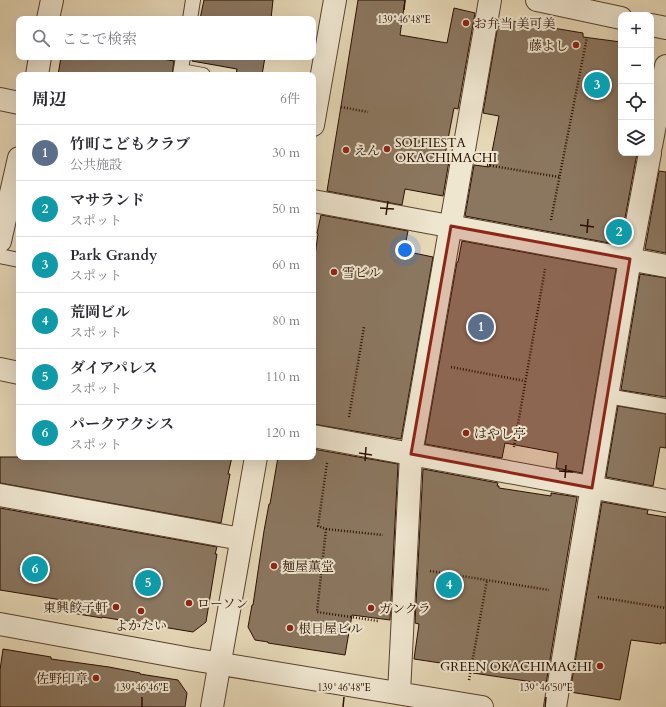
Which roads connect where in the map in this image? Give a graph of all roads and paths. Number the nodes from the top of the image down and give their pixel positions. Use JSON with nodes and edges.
{"nodes":[{"id":1,"x":52,"y":0,"type":"edge"},
{"id":2,"x":193,"y":0,"type":"edge"},
{"id":3,"x":335,"y":0,"type":"edge"},
{"id":4,"x":490,"y":0,"type":"edge"},
{"id":5,"x":537,"y":0,"type":"edge"},
{"id":6,"x":49,"y":16,"type":"edge"},
{"id":7,"x":190,"y":16,"type":"edge"},
{"id":8,"x":618,"y":17,"type":"edge"},
{"id":9,"x":654,"y":25,"type":"edge"},
{"id":10,"x":666,"y":28,"type":"edge"},
{"id":11,"x":587,"y":35,"type":"dead end"},
{"id":12,"x":40,"y":60,"type":"edge"},
{"id":13,"x":183,"y":60,"type":"edge"},
{"id":14,"x":666,"y":66,"type":"edge"},
{"id":15,"x":38,"y":72,"type":"edge"},
{"id":16,"x":181,"y":72,"type":"edge"},
{"id":17,"x":316,"y":96,"type":"edge"},
{"id":18,"x":0,"y":99,"type":"edge"},
{"id":19,"x":16,"y":102,"type":"edge"},
{"id":20,"x":339,"y":106,"type":"dead end"},
{"id":21,"x":368,"y":112,"type":"dead end"},
{"id":22,"x":654,"y":130,"type":"edge"},
{"id":23,"x":649,"y":156,"type":"edge"},
{"id":24,"x":462,"y":160,"type":"junction"},
{"id":25,"x":16,"y":171,"type":"edge"},
{"id":26,"x":559,"y":177,"type":"junction"},
{"id":27,"x":316,"y":202,"type":"edge"},
{"id":28,"x":451,"y":226,"type":"junction"},
{"id":29,"x":0,"y":241,"type":"edge"},
{"id":30,"x":548,"y":245,"type":"junction"},
{"id":31,"x":0,"y":256,"type":"edge"},
{"id":32,"x":16,"y":259,"type":"edge"},
{"id":33,"x":630,"y":260,"type":"junction"},
{"id":34,"x":666,"y":266,"type":"edge"},
{"id":35,"x":364,"y":327,"type":"dead end"},
{"id":36,"x":427,"y":362,"type":"junction"},
{"id":37,"x":0,"y":369,"type":"edge"},
{"id":38,"x":16,"y":372,"type":"edge"},
{"id":39,"x":525,"y":381,"type":"junction"},
{"id":40,"x":607,"y":396,"type":"junction"},
{"id":41,"x":666,"y":406,"type":"edge"},
{"id":42,"x":330,"y":439,"type":"edge"},
{"id":43,"x":411,"y":454,"type":"junction"},
{"id":44,"x":255,"y":460,"type":"edge"},
{"id":45,"x":509,"y":473,"type":"junction"},
{"id":46,"x":592,"y":488,"type":"junction"},
{"id":47,"x":0,"y":495,"type":"edge"},
{"id":48,"x":666,"y":501,"type":"edge"},
{"id":49,"x":326,"y":529,"type":"junction"},
{"id":50,"x":407,"y":538,"type":"junction"},
{"id":51,"x":241,"y":539,"type":"junction"},
{"id":52,"x":405,"y":567,"type":"junction"},
{"id":53,"x":487,"y":580,"type":"junction"},
{"id":54,"x":574,"y":594,"type":"junction"},
{"id":55,"x":666,"y":608,"type":"edge"},
{"id":56,"x":0,"y":624,"type":"edge"},
{"id":57,"x":402,"y":624,"type":"junction"},
{"id":58,"x":220,"y":664,"type":"junction"},
{"id":59,"x":468,"y":682,"type":"dead end"},
{"id":60,"x":399,"y":693,"type":"junction"},
{"id":61,"x":370,"y":698,"type":"edge"},
{"id":62,"x":212,"y":707,"type":"edge"},
{"id":63,"x":482,"y":707,"type":"edge"},
{"id":64,"x":555,"y":707,"type":"edge"}],
"edges":[{"from":1,"to":6,"type":"street"},
{"from":2,"to":7,"type":"lane"},
{"from":3,"to":17,"type":"street"},
{"from":4,"to":24,"type":"street"},
{"from":5,"to":8,"type":"street"},
{"from":9,"to":10,"type":"street"},
{"from":11,"to":26,"type":"path"},
{"from":12,"to":15,"type":"street"},
{"from":13,"to":16,"type":"lane"},
{"from":14,"to":22,"type":"street"},
{"from":18,"to":19,"type":"street"},
{"from":20,"to":21,"type":"path"},
{"from":23,"to":33,"type":"street"},
{"from":24,"to":26,"type":"path"},
{"from":24,"to":28,"type":"street"},
{"from":25,"to":29,"type":"street"},
{"from":26,"to":30,"type":"path"},
{"from":27,"to":28,"type":"street"},
{"from":28,"to":30,"type":"street"},
{"from":28,"to":36,"type":"street"},
{"from":30,"to":33,"type":"street"},
{"from":30,"to":39,"type":"path"},
{"from":31,"to":32,"type":"lane"},
{"from":33,"to":34,"type":"street"},
{"from":33,"to":40,"type":"street"},
{"from":35,"to":42,"type":"path"},
{"from":36,"to":39,"type":"path"},
{"from":36,"to":43,"type":"street"},
{"from":37,"to":38,"type":"street"},
{"from":39,"to":45,"type":"path"},
{"from":40,"to":41,"type":"lane"},
{"from":40,"to":46,"type":"street"},
{"from":42,"to":43,"type":"street"},
{"from":42,"to":49,"type":"path"},
{"from":43,"to":45,"type":"street"},
{"from":43,"to":50,"type":"street"},
{"from":44,"to":51,"type":"street"},
{"from":45,"to":46,"type":"street"},
{"from":46,"to":48,"type":"street"},
{"from":46,"to":54,"type":"street"},
{"from":47,"to":51,"type":"street"},
{"from":49,"to":50,"type":"path"},
{"from":49,"to":57,"type":"path"},
{"from":50,"to":52,"type":"street"},
{"from":51,"to":58,"type":"street"},
{"from":52,"to":53,"type":"path"},
{"from":52,"to":57,"type":"street"},
{"from":53,"to":54,"type":"path"},
{"from":53,"to":59,"type":"path"},
{"from":54,"to":55,"type":"path"},
{"from":54,"to":64,"type":"street"},
{"from":56,"to":58,"type":"street"},
{"from":57,"to":60,"type":"street"},
{"from":58,"to":61,"type":"street"},
{"from":58,"to":62,"type":"street"},
{"from":60,"to":61,"type":"street"},
{"from":60,"to":63,"type":"street"}]}
